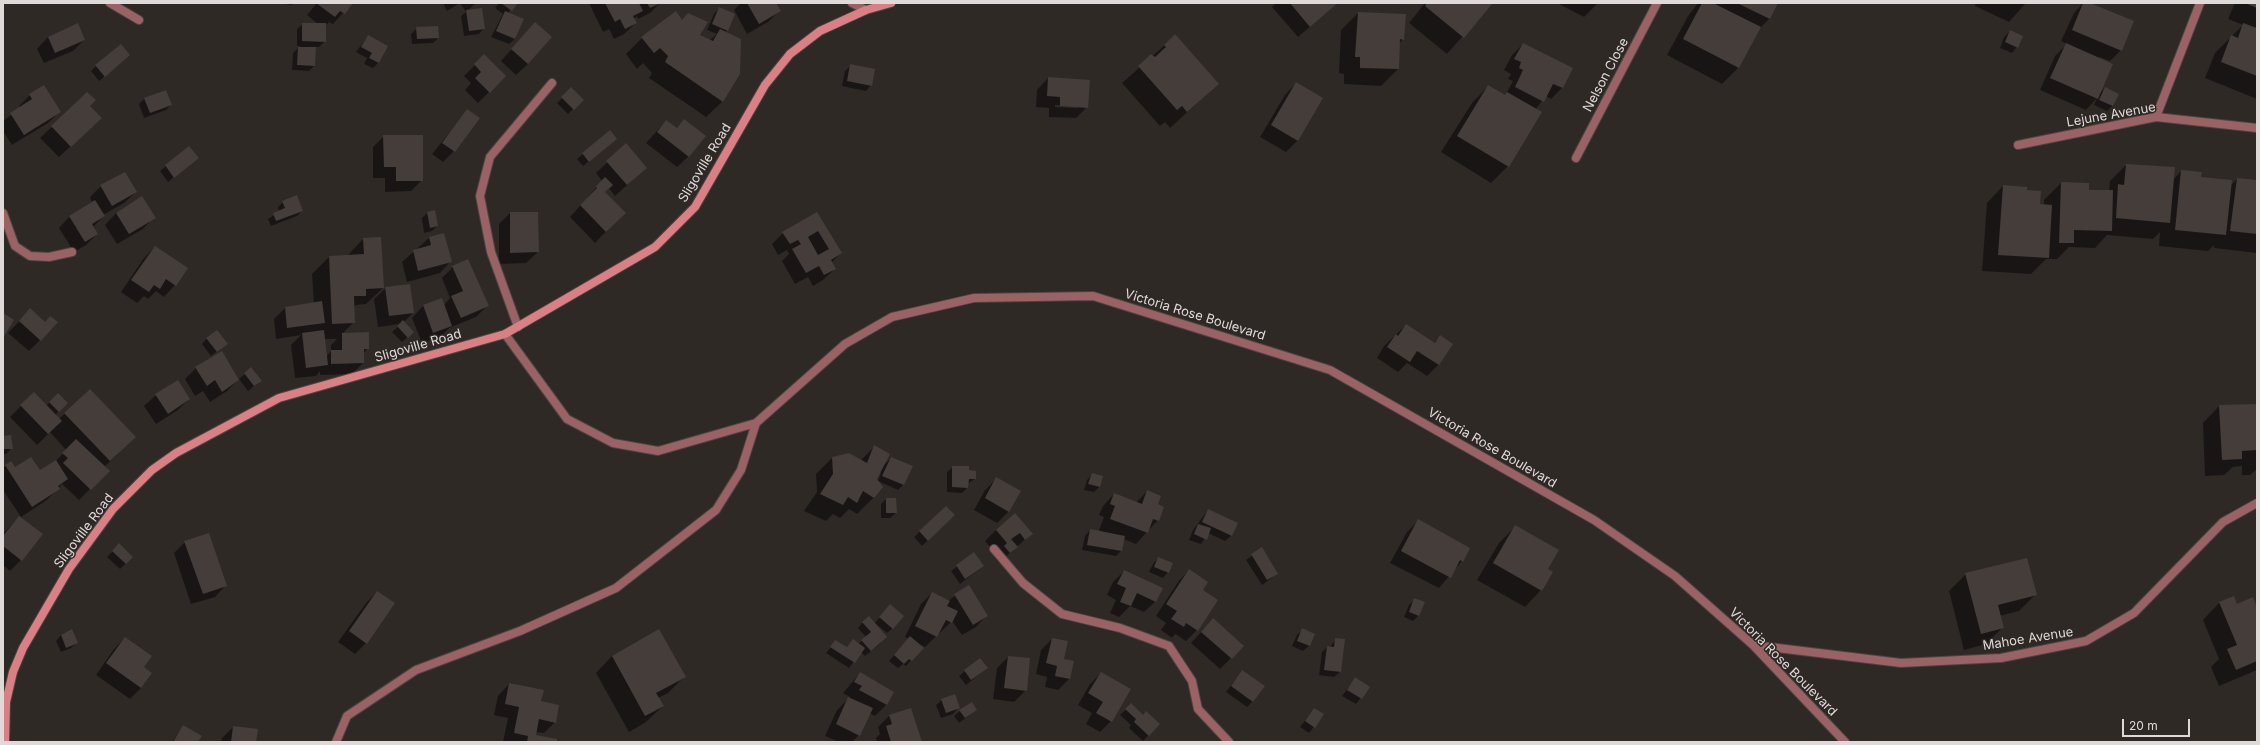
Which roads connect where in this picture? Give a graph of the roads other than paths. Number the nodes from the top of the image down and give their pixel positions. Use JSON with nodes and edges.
{"nodes":[{"id":1,"x":110,"y":3,"type":"edge"},
{"id":2,"x":852,"y":3,"type":"edge"},
{"id":3,"x":891,"y":3,"type":"edge"},
{"id":4,"x":1657,"y":3,"type":"edge"},
{"id":5,"x":2200,"y":3,"type":"edge"},
{"id":6,"x":866,"y":10,"type":"junction"},
{"id":7,"x":138,"y":20,"type":"dead end"},
{"id":8,"x":552,"y":83,"type":"dead end"},
{"id":9,"x":2156,"y":117,"type":"junction"},
{"id":10,"x":2257,"y":128,"type":"edge"},
{"id":11,"x":2018,"y":145,"type":"dead end"},
{"id":12,"x":1576,"y":158,"type":"dead end"},
{"id":13,"x":3,"y":213,"type":"edge"},
{"id":14,"x":72,"y":252,"type":"dead end"},
{"id":15,"x":518,"y":327,"type":"junction"},
{"id":16,"x":505,"y":334,"type":"junction"},
{"id":17,"x":756,"y":423,"type":"junction"},
{"id":18,"x":2257,"y":503,"type":"edge"},
{"id":19,"x":994,"y":549,"type":"dead end"},
{"id":20,"x":1753,"y":645,"type":"junction"},
{"id":21,"x":5,"y":742,"type":"edge"},
{"id":22,"x":336,"y":742,"type":"edge"},
{"id":23,"x":1229,"y":742,"type":"edge"},
{"id":24,"x":1845,"y":742,"type":"edge"}],
"edges":[{"from":1,"to":7,"type":"street"},
{"from":2,"to":6,"type":"street"},
{"from":3,"to":6,"type":"street","name":"Sligoville Road"},
{"from":4,"to":12,"type":"street","name":"Nelson Close"},
{"from":5,"to":9,"type":"street"},
{"from":6,"to":15,"type":"street","name":"Sligoville Road"},
{"from":8,"to":15,"type":"street"},
{"from":9,"to":10,"type":"street","name":"Lejune Avenue"},
{"from":9,"to":11,"type":"street","name":"Lejune Avenue"},
{"from":13,"to":14,"type":"street"},
{"from":15,"to":16,"type":"street","name":"Sligoville Road"},
{"from":16,"to":17,"type":"street","name":"Victoria Rose Boulevard"},
{"from":16,"to":21,"type":"street","name":"Sligoville Road"},
{"from":17,"to":20,"type":"street","name":"Victoria Rose Boulevard"},
{"from":17,"to":22,"type":"street"},
{"from":18,"to":20,"type":"street","name":"Mahoe Avenue"},
{"from":19,"to":23,"type":"street"},
{"from":20,"to":24,"type":"street","name":"Victoria Rose Boulevard"}]}
